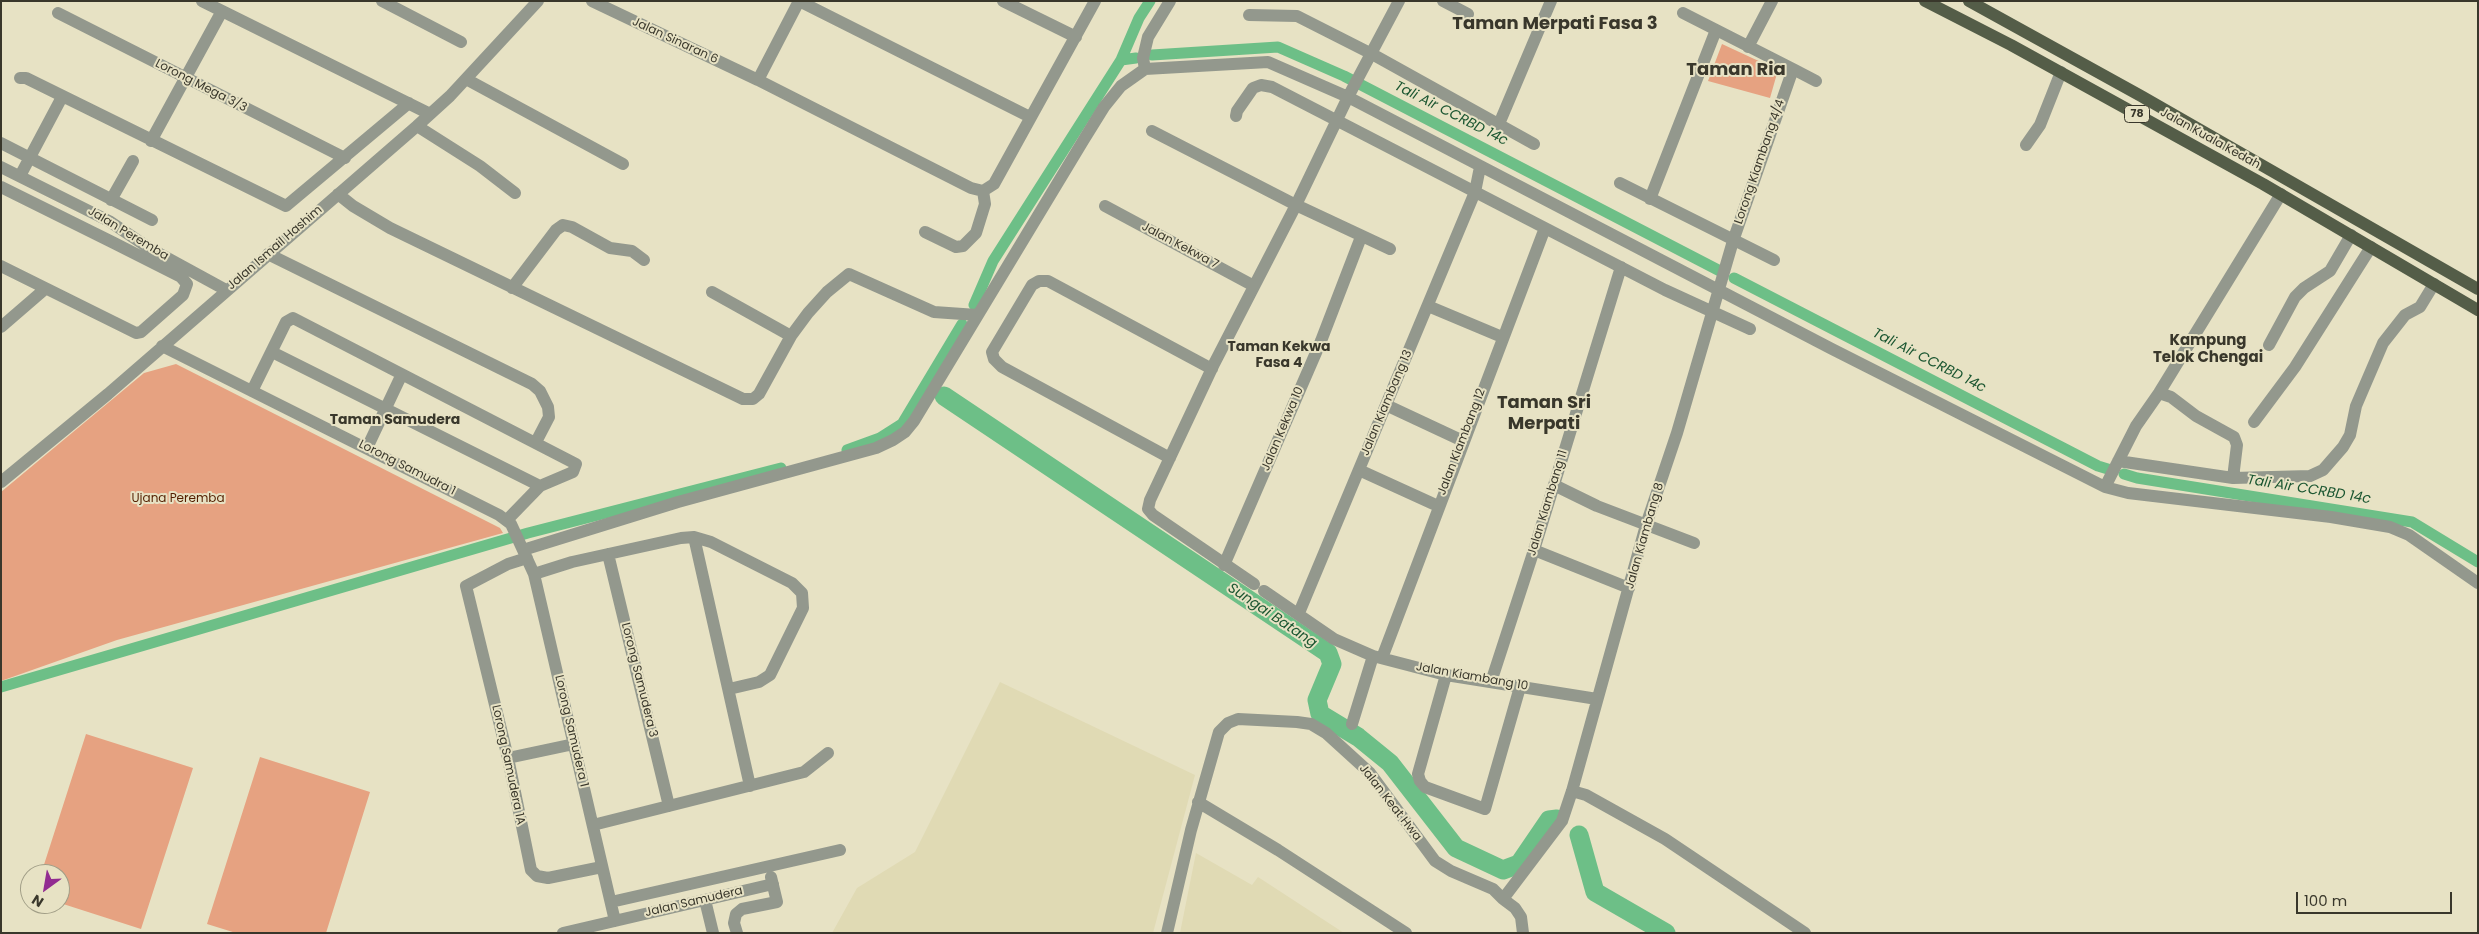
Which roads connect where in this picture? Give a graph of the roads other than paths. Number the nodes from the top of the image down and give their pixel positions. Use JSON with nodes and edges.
{"nodes":[{"id":1,"x":202,"y":1,"type":"edge"},
{"id":2,"x":382,"y":1,"type":"edge"},
{"id":3,"x":538,"y":1,"type":"edge"},
{"id":4,"x":592,"y":1,"type":"edge"},
{"id":5,"x":1003,"y":1,"type":"edge"},
{"id":6,"x":1095,"y":1,"type":"edge"},
{"id":7,"x":1170,"y":1,"type":"edge"},
{"id":8,"x":1399,"y":1,"type":"edge"},
{"id":9,"x":1443,"y":1,"type":"edge"},
{"id":10,"x":1551,"y":1,"type":"edge"},
{"id":11,"x":1772,"y":1,"type":"edge"},
{"id":12,"x":1925,"y":1,"type":"edge"},
{"id":13,"x":1969,"y":1,"type":"edge"},
{"id":14,"x":222,"y":11,"type":"junction"},
{"id":15,"x":58,"y":12,"type":"dead end"},
{"id":16,"x":1683,"y":13,"type":"dead end"},
{"id":17,"x":1468,"y":14,"type":"dead end"},
{"id":18,"x":1249,"y":15,"type":"dead end"},
{"id":19,"x":1716,"y":30,"type":"junction"},
{"id":20,"x":1076,"y":37,"type":"junction"},
{"id":21,"x":461,"y":42,"type":"dead end"},
{"id":22,"x":1748,"y":47,"type":"junction"},
{"id":23,"x":1372,"y":54,"type":"junction"},
{"id":24,"x":1145,"y":69,"type":"junction"},
{"id":25,"x":1793,"y":69,"type":"junction"},
{"id":26,"x":2061,"y":72,"type":"junction"},
{"id":27,"x":20,"y":78,"type":"dead end"},
{"id":28,"x":185,"y":78,"type":"junction"},
{"id":29,"x":466,"y":79,"type":"junction"},
{"id":30,"x":758,"y":80,"type":"junction"},
{"id":31,"x":1816,"y":81,"type":"dead end"},
{"id":32,"x":1350,"y":93,"type":"junction"},
{"id":33,"x":62,"y":97,"type":"junction"},
{"id":34,"x":409,"y":103,"type":"junction"},
{"id":35,"x":430,"y":114,"type":"junction"},
{"id":36,"x":1236,"y":116,"type":"dead end"},
{"id":37,"x":1030,"y":117,"type":"junction"},
{"id":38,"x":1336,"y":120,"type":"junction"},
{"id":39,"x":1499,"y":124,"type":"junction"},
{"id":40,"x":418,"y":126,"type":"junction"},
{"id":41,"x":2199,"y":129,"type":"junction"},
{"id":42,"x":1152,"y":131,"type":"dead end"},
{"id":43,"x":151,"y":141,"type":"junction"},
{"id":44,"x":1,"y":143,"type":"edge"},
{"id":45,"x":1534,"y":144,"type":"dead end"},
{"id":46,"x":2026,"y":145,"type":"dead end"},
{"id":47,"x":30,"y":158,"type":"junction"},
{"id":48,"x":344,"y":158,"type":"junction"},
{"id":49,"x":133,"y":161,"type":"dead end"},
{"id":50,"x":623,"y":164,"type":"dead end"},
{"id":51,"x":1,"y":167,"type":"edge"},
{"id":52,"x":1480,"y":167,"type":"junction"},
{"id":53,"x":20,"y":176,"type":"junction"},
{"id":54,"x":1620,"y":183,"type":"dead end"},
{"id":55,"x":2263,"y":184,"type":"junction"},
{"id":56,"x":1,"y":187,"type":"edge"},
{"id":57,"x":983,"y":191,"type":"junction"},
{"id":58,"x":1475,"y":192,"type":"junction"},
{"id":59,"x":515,"y":193,"type":"dead end"},
{"id":60,"x":338,"y":194,"type":"junction"},
{"id":61,"x":2281,"y":194,"type":"junction"},
{"id":62,"x":1650,"y":199,"type":"junction"},
{"id":63,"x":111,"y":200,"type":"junction"},
{"id":64,"x":1296,"y":205,"type":"junction"},
{"id":65,"x":1105,"y":206,"type":"dead end"},
{"id":66,"x":152,"y":220,"type":"dead end"},
{"id":67,"x":1545,"y":228,"type":"junction"},
{"id":68,"x":925,"y":232,"type":"dead end"},
{"id":69,"x":2351,"y":235,"type":"junction"},
{"id":70,"x":1362,"y":237,"type":"junction"},
{"id":71,"x":1733,"y":241,"type":"junction"},
{"id":72,"x":2371,"y":247,"type":"junction"},
{"id":73,"x":1390,"y":249,"type":"dead end"},
{"id":74,"x":268,"y":254,"type":"junction"},
{"id":75,"x":2420,"y":255,"type":"junction"},
{"id":76,"x":644,"y":260,"type":"dead end"},
{"id":77,"x":1774,"y":260,"type":"dead end"},
{"id":78,"x":1,"y":266,"type":"edge"},
{"id":79,"x":1621,"y":267,"type":"junction"},
{"id":80,"x":1725,"y":269,"type":"joint"},
{"id":81,"x":2411,"y":270,"type":"junction"},
{"id":82,"x":2434,"y":284,"type":"junction"},
{"id":83,"x":1254,"y":286,"type":"junction"},
{"id":84,"x":512,"y":288,"type":"junction"},
{"id":85,"x":46,"y":289,"type":"junction"},
{"id":86,"x":2478,"y":289,"type":"edge"},
{"id":87,"x":226,"y":290,"type":"junction"},
{"id":88,"x":1719,"y":290,"type":"junction"},
{"id":89,"x":712,"y":292,"type":"dead end"},
{"id":90,"x":1428,"y":306,"type":"junction"},
{"id":91,"x":2478,"y":310,"type":"edge"},
{"id":92,"x":1713,"y":313,"type":"junction"},
{"id":93,"x":977,"y":315,"type":"junction"},
{"id":94,"x":1,"y":327,"type":"edge"},
{"id":95,"x":1750,"y":329,"type":"dead end"},
{"id":96,"x":791,"y":336,"type":"junction"},
{"id":97,"x":1502,"y":337,"type":"junction"},
{"id":98,"x":2268,"y":345,"type":"dead end"},
{"id":99,"x":162,"y":346,"type":"junction"},
{"id":100,"x":272,"y":352,"type":"junction"},
{"id":101,"x":1212,"y":369,"type":"junction"},
{"id":102,"x":402,"y":376,"type":"junction"},
{"id":103,"x":252,"y":391,"type":"junction"},
{"id":104,"x":2159,"y":393,"type":"junction"},
{"id":105,"x":1386,"y":405,"type":"junction"},
{"id":106,"x":386,"y":409,"type":"junction"},
{"id":107,"x":2254,"y":422,"type":"dead end"},
{"id":108,"x":1463,"y":441,"type":"junction"},
{"id":109,"x":536,"y":442,"type":"junction"},
{"id":110,"x":367,"y":448,"type":"junction"},
{"id":111,"x":1170,"y":458,"type":"junction"},
{"id":112,"x":2118,"y":461,"type":"junction"},
{"id":113,"x":1359,"y":470,"type":"junction"},
{"id":114,"x":2233,"y":478,"type":"junction"},
{"id":115,"x":1,"y":482,"type":"edge"},
{"id":116,"x":1554,"y":485,"type":"junction"},
{"id":117,"x":540,"y":486,"type":"junction"},
{"id":118,"x":2104,"y":487,"type":"junction"},
{"id":119,"x":1438,"y":506,"type":"junction"},
{"id":120,"x":510,"y":524,"type":"junction"},
{"id":121,"x":1646,"y":525,"type":"junction"},
{"id":122,"x":694,"y":537,"type":"junction"},
{"id":123,"x":1694,"y":543,"type":"dead end"},
{"id":124,"x":524,"y":550,"type":"junction"},
{"id":125,"x":1534,"y":550,"type":"junction"},
{"id":126,"x":608,"y":554,"type":"junction"},
{"id":127,"x":1224,"y":565,"type":"junction"},
{"id":128,"x":534,"y":574,"type":"junction"},
{"id":129,"x":2478,"y":583,"type":"edge"},
{"id":130,"x":1629,"y":588,"type":"junction"},
{"id":131,"x":1298,"y":613,"type":"junction"},
{"id":132,"x":1378,"y":656,"type":"junction"},
{"id":133,"x":1446,"y":675,"type":"junction"},
{"id":134,"x":1491,"y":682,"type":"junction"},
{"id":135,"x":1520,"y":687,"type":"junction"},
{"id":136,"x":729,"y":689,"type":"junction"},
{"id":137,"x":1597,"y":699,"type":"junction"},
{"id":138,"x":1352,"y":724,"type":"dead end"},
{"id":139,"x":574,"y":744,"type":"junction"},
{"id":140,"x":828,"y":753,"type":"dead end"},
{"id":141,"x":508,"y":758,"type":"junction"},
{"id":142,"x":750,"y":786,"type":"junction"},
{"id":143,"x":1572,"y":791,"type":"junction"},
{"id":144,"x":1198,"y":802,"type":"junction"},
{"id":145,"x":669,"y":806,"type":"junction"},
{"id":146,"x":593,"y":824,"type":"junction"},
{"id":147,"x":840,"y":850,"type":"dead end"},
{"id":148,"x":769,"y":866,"type":"junction"},
{"id":149,"x":602,"y":867,"type":"junction"},
{"id":150,"x":773,"y":884,"type":"junction"},
{"id":151,"x":1503,"y":899,"type":"junction"},
{"id":152,"x":705,"y":900,"type":"junction"},
{"id":153,"x":611,"y":902,"type":"junction"},
{"id":154,"x":615,"y":921,"type":"junction"},
{"id":155,"x":563,"y":933,"type":"edge"},
{"id":156,"x":713,"y":933,"type":"edge"},
{"id":157,"x":737,"y":933,"type":"edge"},
{"id":158,"x":1167,"y":933,"type":"edge"},
{"id":159,"x":1406,"y":933,"type":"edge"},
{"id":160,"x":1523,"y":933,"type":"edge"},
{"id":161,"x":1805,"y":933,"type":"edge"}],
"edges":[{"from":1,"to":14,"type":"street"},
{"from":2,"to":21,"type":"street"},
{"from":3,"to":29,"type":"street","name":"Jalan Ismail Hashim"},
{"from":4,"to":30,"type":"street","name":"Jalan Sinaran 6"},
{"from":5,"to":20,"type":"street"},
{"from":6,"to":20,"type":"street"},
{"from":7,"to":24,"type":"street"},
{"from":8,"to":23,"type":"street"},
{"from":9,"to":17,"type":"street"},
{"from":10,"to":39,"type":"street"},
{"from":11,"to":22,"type":"street"},
{"from":12,"to":26,"type":"main road","name":"Jalan Kuala Kedah","number":"78"},
{"from":13,"to":41,"type":"main road","name":"Jalan Kuala Kedah","number":"78"},
{"from":14,"to":28,"type":"street"},
{"from":14,"to":34,"type":"street"},
{"from":15,"to":28,"type":"street","name":"Lorong Mega 3/3"},
{"from":16,"to":19,"type":"street"},
{"from":18,"to":23,"type":"street"},
{"from":19,"to":22,"type":"street"},
{"from":19,"to":62,"type":"street"},
{"from":20,"to":37,"type":"street"},
{"from":22,"to":25,"type":"street"},
{"from":23,"to":32,"type":"street"},
{"from":23,"to":39,"type":"street"},
{"from":24,"to":32,"type":"street"},
{"from":24,"to":93,"type":"street"},
{"from":25,"to":31,"type":"street"},
{"from":25,"to":71,"type":"street","name":"Lorong Kiambang 4/4"},
{"from":26,"to":46,"type":"street"},
{"from":26,"to":55,"type":"main road","name":"Jalan Kuala Kedah","number":"78"},
{"from":27,"to":33,"type":"street"},
{"from":28,"to":43,"type":"street"},
{"from":28,"to":48,"type":"street","name":"Lorong Mega 3/3"},
{"from":29,"to":35,"type":"street","name":"Jalan Ismail Hashim"},
{"from":29,"to":50,"type":"street"},
{"from":30,"to":37,"type":"street"},
{"from":30,"to":57,"type":"street","name":"Jalan Sinaran 6"},
{"from":32,"to":38,"type":"street"},
{"from":32,"to":52,"type":"street"},
{"from":33,"to":43,"type":"street"},
{"from":33,"to":47,"type":"street"},
{"from":34,"to":35,"type":"street"},
{"from":34,"to":48,"type":"street"},
{"from":35,"to":40,"type":"street","name":"Jalan Ismail Hashim"},
{"from":36,"to":38,"type":"street"},
{"from":37,"to":57,"type":"street"},
{"from":38,"to":58,"type":"street"},
{"from":38,"to":64,"type":"street"},
{"from":39,"to":45,"type":"street"},
{"from":40,"to":59,"type":"street"},
{"from":40,"to":60,"type":"street","name":"Jalan Ismail Hashim"},
{"from":41,"to":55,"type":"main road"},
{"from":41,"to":75,"type":"main road","name":"Jalan Kuala Kedah","number":"78"},
{"from":42,"to":64,"type":"street"},
{"from":43,"to":48,"type":"street"},
{"from":44,"to":47,"type":"street"},
{"from":47,"to":53,"type":"street"},
{"from":47,"to":63,"type":"street"},
{"from":49,"to":63,"type":"street"},
{"from":51,"to":53,"type":"street","name":"Jalan Peremba"},
{"from":52,"to":58,"type":"street","name":"Jalan Kiambang 13"},
{"from":52,"to":88,"type":"street"},
{"from":53,"to":87,"type":"street","name":"Jalan Peremba"},
{"from":54,"to":62,"type":"street"},
{"from":55,"to":61,"type":"main road","name":"Jalan Kuala Kedah","number":"78"},
{"from":56,"to":85,"type":"street"},
{"from":57,"to":68,"type":"street"},
{"from":58,"to":67,"type":"street"},
{"from":58,"to":90,"type":"street","name":"Jalan Kiambang 13"},
{"from":60,"to":74,"type":"street","name":"Jalan Ismail Hashim"},
{"from":60,"to":84,"type":"street"},
{"from":61,"to":69,"type":"main road","name":"Jalan Kuala Kedah","number":"78"},
{"from":61,"to":104,"type":"street"},
{"from":62,"to":71,"type":"street"},
{"from":63,"to":66,"type":"street"},
{"from":64,"to":70,"type":"street"},
{"from":64,"to":83,"type":"street"},
{"from":65,"to":83,"type":"street","name":"Jalan Kekwa 7"},
{"from":67,"to":79,"type":"street"},
{"from":67,"to":97,"type":"street","name":"Jalan Kiambang 12"},
{"from":69,"to":72,"type":"main road","name":"Jalan Kuala Kedah","number":"78"},
{"from":69,"to":98,"type":"street"},
{"from":70,"to":73,"type":"street"},
{"from":70,"to":127,"type":"street","name":"Jalan Kekwa 10"},
{"from":71,"to":77,"type":"street"},
{"from":71,"to":80,"type":"street","name":"Lorong Kiambang 4/4"},
{"from":72,"to":81,"type":"main road","name":"Jalan Kuala Kedah","number":"78"},
{"from":72,"to":107,"type":"street"},
{"from":74,"to":87,"type":"street","name":"Jalan Ismail Hashim"},
{"from":74,"to":109,"type":"street"},
{"from":75,"to":81,"type":"main road"},
{"from":75,"to":86,"type":"main road","name":"Jalan Kuala Kedah","number":"78"},
{"from":76,"to":84,"type":"street"},
{"from":78,"to":85,"type":"street"},
{"from":79,"to":92,"type":"street"},
{"from":79,"to":116,"type":"street","name":"Jalan Kiambang 11"},
{"from":80,"to":88,"type":"street","name":"Jalan Kiambang 8"},
{"from":81,"to":82,"type":"main road","name":"Jalan Kuala Kedah","number":"78"},
{"from":82,"to":91,"type":"main road","name":"Jalan Kuala Kedah","number":"78"},
{"from":82,"to":114,"type":"street"},
{"from":83,"to":101,"type":"street"},
{"from":84,"to":96,"type":"street"},
{"from":85,"to":94,"type":"street"},
{"from":87,"to":99,"type":"street","name":"Jalan Ismail Hashim"},
{"from":88,"to":92,"type":"street","name":"Jalan Kiambang 8"},
{"from":88,"to":118,"type":"street"},
{"from":89,"to":96,"type":"street"},
{"from":90,"to":97,"type":"street"},
{"from":90,"to":105,"type":"street","name":"Jalan Kiambang 13"},
{"from":92,"to":95,"type":"street"},
{"from":92,"to":121,"type":"street","name":"Jalan Kiambang 8"},
{"from":93,"to":96,"type":"street"},
{"from":93,"to":124,"type":"street"},
{"from":97,"to":108,"type":"street","name":"Jalan Kiambang 12"},
{"from":99,"to":103,"type":"street","name":"Lorong Samudra 1"},
{"from":99,"to":115,"type":"street","name":"Jalan Ismail Hashim"},
{"from":100,"to":102,"type":"street"},
{"from":100,"to":103,"type":"street"},
{"from":100,"to":106,"type":"street"},
{"from":101,"to":111,"type":"street"},
{"from":101,"to":111,"type":"street"},
{"from":102,"to":106,"type":"street"},
{"from":102,"to":109,"type":"street"},
{"from":103,"to":110,"type":"street","name":"Lorong Samudra 1"},
{"from":104,"to":112,"type":"street"},
{"from":104,"to":114,"type":"street"},
{"from":105,"to":108,"type":"street"},
{"from":105,"to":113,"type":"street","name":"Jalan Kiambang 13"},
{"from":106,"to":110,"type":"street"},
{"from":106,"to":117,"type":"street"},
{"from":108,"to":119,"type":"street","name":"Jalan Kiambang 12"},
{"from":109,"to":117,"type":"street"},
{"from":110,"to":120,"type":"street","name":"Lorong Samudra 1"},
{"from":111,"to":127,"type":"street","name":"Jalan Kiambang 10"},
{"from":112,"to":114,"type":"street"},
{"from":112,"to":118,"type":"street"},
{"from":113,"to":119,"type":"street"},
{"from":113,"to":131,"type":"street","name":"Jalan Kiambang 13"},
{"from":116,"to":121,"type":"street"},
{"from":116,"to":125,"type":"street","name":"Jalan Kiambang 11"},
{"from":117,"to":120,"type":"street"},
{"from":118,"to":129,"type":"street"},
{"from":119,"to":132,"type":"street","name":"Jalan Kiambang 12"},
{"from":120,"to":124,"type":"street","name":"Lorong Samudera 1"},
{"from":121,"to":123,"type":"street"},
{"from":121,"to":130,"type":"street","name":"Jalan Kiambang 8"},
{"from":122,"to":126,"type":"street"},
{"from":122,"to":136,"type":"street"},
{"from":122,"to":136,"type":"street"},
{"from":124,"to":128,"type":"street","name":"Lorong Samudera 1"},
{"from":124,"to":141,"type":"street","name":"Lorong Samudera 1A"},
{"from":125,"to":130,"type":"street"},
{"from":125,"to":134,"type":"street","name":"Jalan Kiambang 11"},
{"from":126,"to":128,"type":"street"},
{"from":126,"to":145,"type":"street","name":"Lorong Samudera 3"},
{"from":127,"to":131,"type":"street","name":"Jalan Kiambang 10"},
{"from":128,"to":139,"type":"street","name":"Lorong Samudera 1"},
{"from":130,"to":137,"type":"street","name":"Jalan Kiambang 8"},
{"from":131,"to":132,"type":"street","name":"Jalan Kiambang 10"},
{"from":132,"to":133,"type":"street","name":"Jalan Kiambang 10"},
{"from":132,"to":138,"type":"street","name":"Jalan Kiambang 12"},
{"from":133,"to":134,"type":"street","name":"Jalan Kiambang 10"},
{"from":133,"to":135,"type":"street"},
{"from":134,"to":135,"type":"street","name":"Jalan Kiambang 10"},
{"from":135,"to":137,"type":"street","name":"Jalan Kiambang 10"},
{"from":136,"to":142,"type":"street"},
{"from":137,"to":143,"type":"street","name":"Jalan Kiambang 8"},
{"from":139,"to":141,"type":"street"},
{"from":139,"to":146,"type":"street","name":"Lorong Samudera 1"},
{"from":140,"to":142,"type":"street"},
{"from":141,"to":149,"type":"street","name":"Lorong Samudera 1A"},
{"from":142,"to":145,"type":"street"},
{"from":143,"to":151,"type":"street","name":"Jalan Kiambang 8"},
{"from":143,"to":161,"type":"street"},
{"from":144,"to":151,"type":"street","name":"Jalan Keat Hwa"},
{"from":144,"to":158,"type":"street","name":"Jalan Keat Hwa"},
{"from":144,"to":159,"type":"street"},
{"from":145,"to":146,"type":"street"},
{"from":146,"to":149,"type":"street","name":"Lorong Samudera 1"},
{"from":147,"to":148,"type":"street"},
{"from":148,"to":150,"type":"street"},
{"from":148,"to":153,"type":"street"},
{"from":149,"to":153,"type":"street","name":"Lorong Samudera 1"},
{"from":150,"to":152,"type":"street","name":"Jalan Samudera"},
{"from":150,"to":157,"type":"street"},
{"from":151,"to":160,"type":"street","name":"Jalan Keat Hwa"},
{"from":152,"to":154,"type":"street","name":"Jalan Samudera"},
{"from":152,"to":156,"type":"street"},
{"from":153,"to":154,"type":"street","name":"Lorong Samudera 1"},
{"from":154,"to":155,"type":"street","name":"Jalan Samudera"}]}
